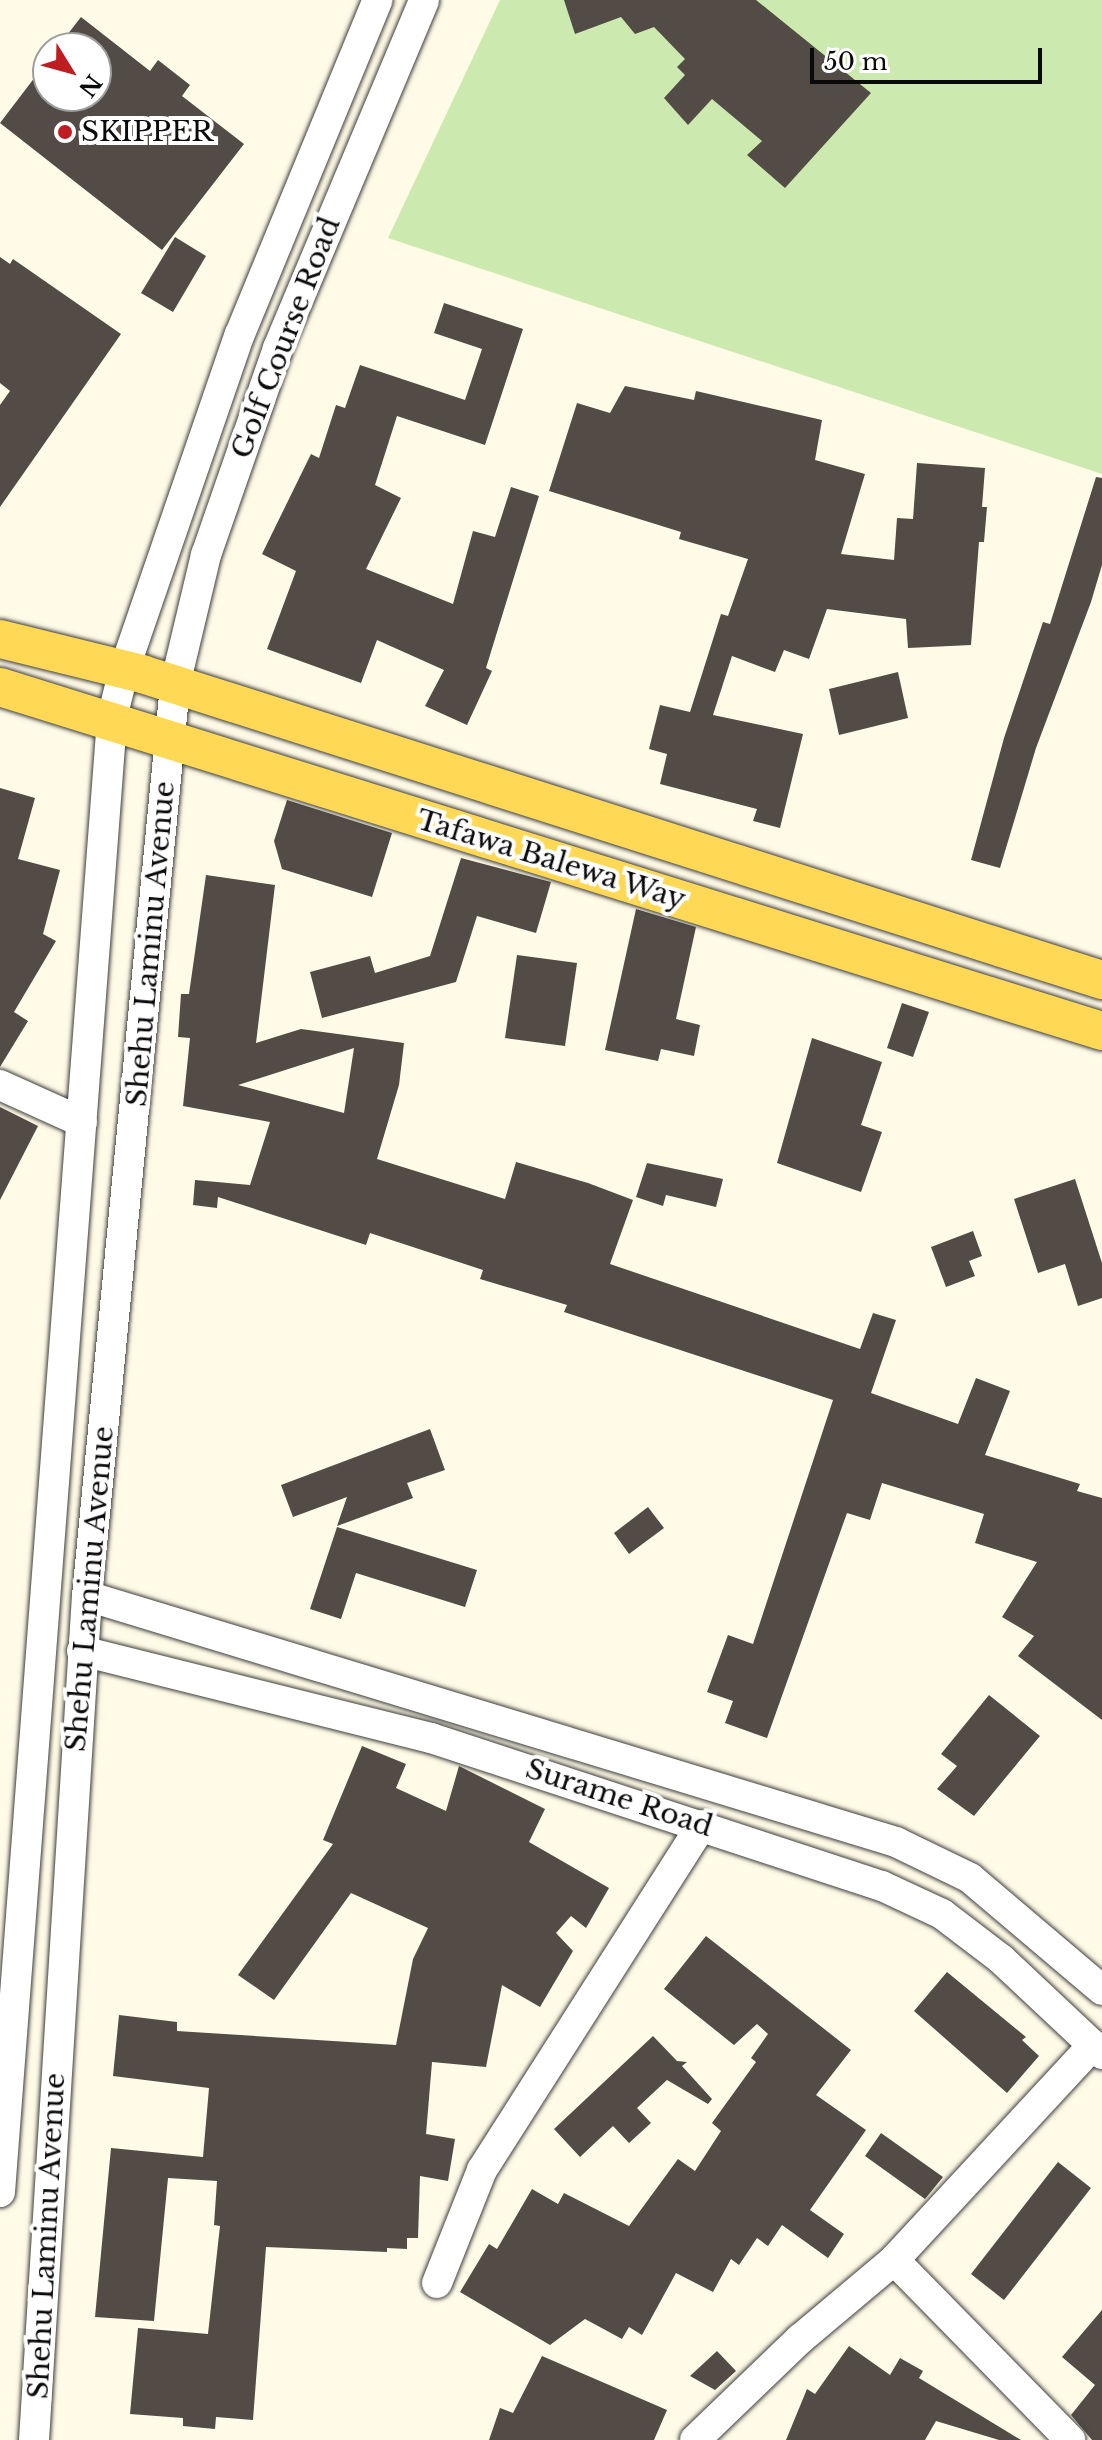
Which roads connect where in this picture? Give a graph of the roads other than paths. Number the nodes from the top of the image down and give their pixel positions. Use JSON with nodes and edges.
{"nodes":[{"id":1,"x":378,"y":0,"type":"edge"},
{"id":2,"x":424,"y":0,"type":"edge"},
{"id":3,"x":0,"y":639,"type":"edge"},
{"id":4,"x":124,"y":670,"type":"junction"},
{"id":5,"x":175,"y":685,"type":"junction"},
{"id":6,"x":0,"y":687,"type":"edge"},
{"id":7,"x":112,"y":718,"type":"junction"},
{"id":8,"x":169,"y":741,"type":"junction"},
{"id":9,"x":1102,"y":980,"type":"edge"},
{"id":10,"x":1102,"y":1031,"type":"edge"},
{"id":11,"x":0,"y":1085,"type":"edge"},
{"id":12,"x":82,"y":1122,"type":"junction"},
{"id":13,"x":87,"y":1596,"type":"junction"},
{"id":14,"x":82,"y":1651,"type":"junction"},
{"id":15,"x":14,"y":1814,"type":"edge"},
{"id":16,"x":702,"y":1825,"type":"junction"},
{"id":17,"x":1102,"y":1990,"type":"edge"},
{"id":18,"x":1098,"y":2049,"type":"edge"},
{"id":19,"x":0,"y":2192,"type":"edge"},
{"id":20,"x":894,"y":2260,"type":"junction"},
{"id":21,"x":437,"y":2283,"type":"dead end"},
{"id":22,"x":34,"y":2440,"type":"edge"},
{"id":23,"x":695,"y":2440,"type":"edge"},
{"id":24,"x":1070,"y":2440,"type":"edge"}],
"edges":[{"from":1,"to":4,"type":"street","name":"Golf Course Road"},
{"from":2,"to":5,"type":"street","name":"Golf Course Road"},
{"from":3,"to":4,"type":"main road","name":"Tafawa Balewa Way"},
{"from":4,"to":5,"type":"main road","name":"Tafawa Balewa Way"},
{"from":4,"to":7,"type":"street","name":"Golf Course Road"},
{"from":5,"to":8,"type":"street","name":"Golf Course Road"},
{"from":5,"to":9,"type":"main road","name":"Tafawa Balewa Way"},
{"from":6,"to":7,"type":"main road","name":"Tafawa Balewa Way"},
{"from":7,"to":8,"type":"main road","name":"Tafawa Balewa Way"},
{"from":7,"to":12,"type":"street","name":"Shehu Laminu Avenue"},
{"from":8,"to":10,"type":"main road","name":"Tafawa Balewa Way"},
{"from":8,"to":13,"type":"street","name":"Shehu Laminu Avenue"},
{"from":11,"to":12,"type":"street"},
{"from":12,"to":15,"type":"street","name":"Shehu Laminu Avenue"},
{"from":13,"to":14,"type":"street","name":"Shehu Laminu Avenue"},
{"from":13,"to":17,"type":"street","name":"Surame Road"},
{"from":14,"to":16,"type":"street","name":"Surame Road"},
{"from":14,"to":22,"type":"street","name":"Shehu Laminu Avenue"},
{"from":15,"to":19,"type":"street","name":"Shehu Laminu Avenue"},
{"from":16,"to":18,"type":"street","name":"Surame Road"},
{"from":16,"to":21,"type":"street"},
{"from":18,"to":20,"type":"street"},
{"from":20,"to":23,"type":"street"},
{"from":20,"to":24,"type":"street"}]}
